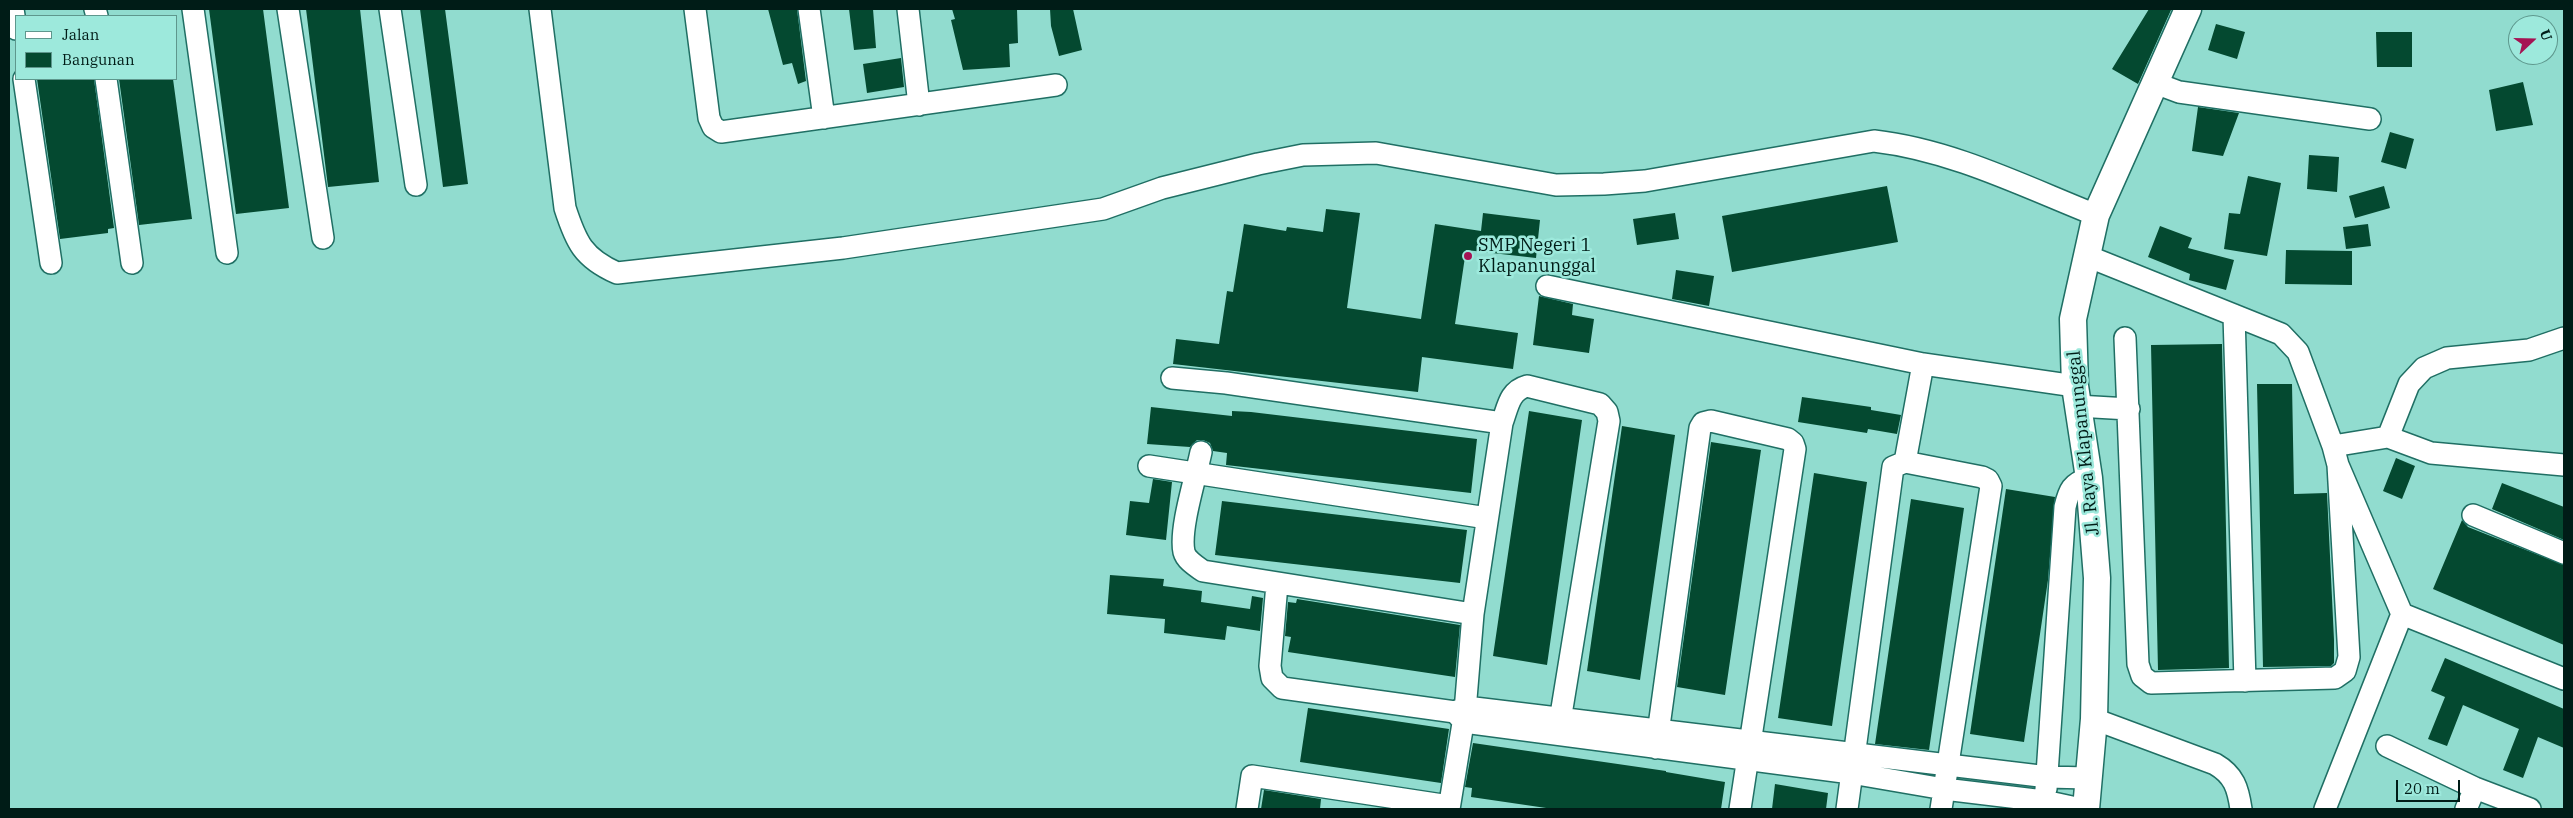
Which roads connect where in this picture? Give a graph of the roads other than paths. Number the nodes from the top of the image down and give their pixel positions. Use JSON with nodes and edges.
{"nodes":[{"id":1,"x":13,"y":9,"type":"edge"},
{"id":2,"x":193,"y":9,"type":"edge"},
{"id":3,"x":288,"y":9,"type":"edge"},
{"id":4,"x":390,"y":9,"type":"edge"},
{"id":5,"x":540,"y":9,"type":"edge"},
{"id":6,"x":695,"y":9,"type":"edge"},
{"id":7,"x":809,"y":9,"type":"edge"},
{"id":8,"x":908,"y":9,"type":"edge"},
{"id":9,"x":2188,"y":9,"type":"edge"},
{"id":10,"x":15,"y":22,"type":"edge"},
{"id":11,"x":24,"y":80,"type":"edge"},
{"id":12,"x":106,"y":80,"type":"edge"},
{"id":13,"x":2155,"y":83,"type":"junction"},
{"id":14,"x":1056,"y":85,"type":"dead end"},
{"id":15,"x":919,"y":105,"type":"junction"},
{"id":16,"x":824,"y":118,"type":"junction"},
{"id":17,"x":2370,"y":120,"type":"dead end"},
{"id":18,"x":416,"y":185,"type":"dead end"},
{"id":19,"x":2096,"y":215,"type":"junction"},
{"id":20,"x":323,"y":238,"type":"dead end"},
{"id":21,"x":227,"y":253,"type":"dead end"},
{"id":22,"x":2088,"y":256,"type":"junction"},
{"id":23,"x":51,"y":263,"type":"dead end"},
{"id":24,"x":132,"y":263,"type":"dead end"},
{"id":25,"x":1547,"y":286,"type":"dead end"},
{"id":26,"x":2234,"y":315,"type":"junction"},
{"id":27,"x":2125,"y":338,"type":"dead end"},
{"id":28,"x":2564,"y":338,"type":"edge"},
{"id":29,"x":1923,"y":364,"type":"junction"},
{"id":30,"x":1172,"y":378,"type":"dead end"},
{"id":31,"x":2076,"y":396,"type":"junction"},
{"id":32,"x":2129,"y":410,"type":"junction"},
{"id":33,"x":1502,"y":423,"type":"junction"},
{"id":34,"x":2388,"y":437,"type":"junction"},
{"id":35,"x":1201,"y":452,"type":"dead end"},
{"id":36,"x":2335,"y":455,"type":"junction"},
{"id":37,"x":1905,"y":462,"type":"junction"},
{"id":38,"x":2564,"y":465,"type":"edge"},
{"id":39,"x":1149,"y":466,"type":"dead end"},
{"id":40,"x":1197,"y":474,"type":"junction"},
{"id":41,"x":2089,"y":478,"type":"junction"},
{"id":42,"x":2473,"y":514,"type":"dead end"},
{"id":43,"x":1487,"y":518,"type":"junction"},
{"id":44,"x":2564,"y":553,"type":"edge"},
{"id":45,"x":1276,"y":584,"type":"junction"},
{"id":46,"x":1473,"y":614,"type":"junction"},
{"id":47,"x":2402,"y":614,"type":"junction"},
{"id":48,"x":2564,"y":679,"type":"edge"},
{"id":49,"x":2245,"y":681,"type":"junction"},
{"id":50,"x":1461,"y":714,"type":"junction"},
{"id":51,"x":2094,"y":719,"type":"junction"},
{"id":52,"x":1559,"y":725,"type":"junction"},
{"id":53,"x":1658,"y":738,"type":"junction"},
{"id":54,"x":2388,"y":746,"type":"dead end"},
{"id":55,"x":1750,"y":750,"type":"junction"},
{"id":56,"x":1852,"y":763,"type":"junction"},
{"id":57,"x":1949,"y":764,"type":"junction"},
{"id":58,"x":2048,"y":777,"type":"junction"},
{"id":59,"x":2087,"y":778,"type":"junction"},
{"id":60,"x":2475,"y":788,"type":"junction"},
{"id":61,"x":1942,"y":799,"type":"edge"},
{"id":62,"x":2043,"y":805,"type":"edge"},
{"id":63,"x":1449,"y":808,"type":"edge"},
{"id":64,"x":1247,"y":809,"type":"edge"},
{"id":65,"x":1740,"y":809,"type":"edge"},
{"id":66,"x":1847,"y":809,"type":"edge"},
{"id":67,"x":2081,"y":809,"type":"edge"},
{"id":68,"x":2086,"y":809,"type":"edge"},
{"id":69,"x":2241,"y":809,"type":"edge"},
{"id":70,"x":2325,"y":809,"type":"edge"},
{"id":71,"x":2466,"y":809,"type":"edge"},
{"id":72,"x":2530,"y":809,"type":"edge"}],
"edges":[{"from":1,"to":10,"type":"street"},
{"from":2,"to":21,"type":"street"},
{"from":3,"to":20,"type":"street"},
{"from":4,"to":18,"type":"street"},
{"from":5,"to":19,"type":"street"},
{"from":6,"to":16,"type":"street"},
{"from":7,"to":16,"type":"street"},
{"from":8,"to":15,"type":"street"},
{"from":9,"to":13,"type":"street","name":"Jl. Raya Klapanunggal"},
{"from":11,"to":23,"type":"street"},
{"from":12,"to":24,"type":"street"},
{"from":13,"to":17,"type":"street"},
{"from":13,"to":19,"type":"street","name":"Jl. Raya Klapanunggal"},
{"from":14,"to":15,"type":"street"},
{"from":15,"to":16,"type":"street"},
{"from":19,"to":22,"type":"street","name":"Jl. Raya Klapanunggal"},
{"from":22,"to":26,"type":"street"},
{"from":22,"to":31,"type":"street","name":"Jl. Raya Klapanunggal"},
{"from":25,"to":29,"type":"street"},
{"from":26,"to":36,"type":"street"},
{"from":26,"to":49,"type":"street"},
{"from":27,"to":32,"type":"street"},
{"from":28,"to":34,"type":"street"},
{"from":29,"to":31,"type":"street"},
{"from":29,"to":37,"type":"street"},
{"from":30,"to":33,"type":"street"},
{"from":31,"to":32,"type":"street"},
{"from":31,"to":41,"type":"street","name":"Jl. Raya Klapanunggal"},
{"from":32,"to":49,"type":"street"},
{"from":33,"to":43,"type":"street"},
{"from":33,"to":52,"type":"street"},
{"from":34,"to":36,"type":"street"},
{"from":34,"to":38,"type":"street"},
{"from":35,"to":40,"type":"street"},
{"from":36,"to":47,"type":"street"},
{"from":36,"to":49,"type":"street"},
{"from":37,"to":56,"type":"street"},
{"from":37,"to":57,"type":"street"},
{"from":39,"to":40,"type":"street"},
{"from":40,"to":43,"type":"street"},
{"from":40,"to":45,"type":"street"},
{"from":41,"to":51,"type":"street","name":"Jl. Raya Klapanunggal"},
{"from":41,"to":58,"type":"street"},
{"from":42,"to":44,"type":"street"},
{"from":43,"to":46,"type":"street"},
{"from":45,"to":46,"type":"street"},
{"from":45,"to":50,"type":"street"},
{"from":46,"to":50,"type":"street"},
{"from":47,"to":48,"type":"street"},
{"from":47,"to":70,"type":"street"},
{"from":50,"to":52,"type":"street"},
{"from":50,"to":63,"type":"street"},
{"from":51,"to":59,"type":"street","name":"Jl. Raya Klapanunggal"},
{"from":51,"to":69,"type":"street"},
{"from":52,"to":53,"type":"street"},
{"from":53,"to":55,"type":"street"},
{"from":53,"to":55,"type":"street"},
{"from":54,"to":60,"type":"street"},
{"from":55,"to":56,"type":"street"},
{"from":55,"to":65,"type":"street"},
{"from":56,"to":57,"type":"street"},
{"from":56,"to":61,"type":"street"},
{"from":56,"to":66,"type":"street"},
{"from":57,"to":58,"type":"street"},
{"from":57,"to":61,"type":"street"},
{"from":58,"to":59,"type":"street"},
{"from":58,"to":62,"type":"street"},
{"from":59,"to":68,"type":"street","name":"Jl. Raya Klapanunggal"},
{"from":60,"to":71,"type":"street"},
{"from":60,"to":72,"type":"street"},
{"from":61,"to":62,"type":"street"},
{"from":62,"to":67,"type":"street"},
{"from":63,"to":64,"type":"street"}]}
